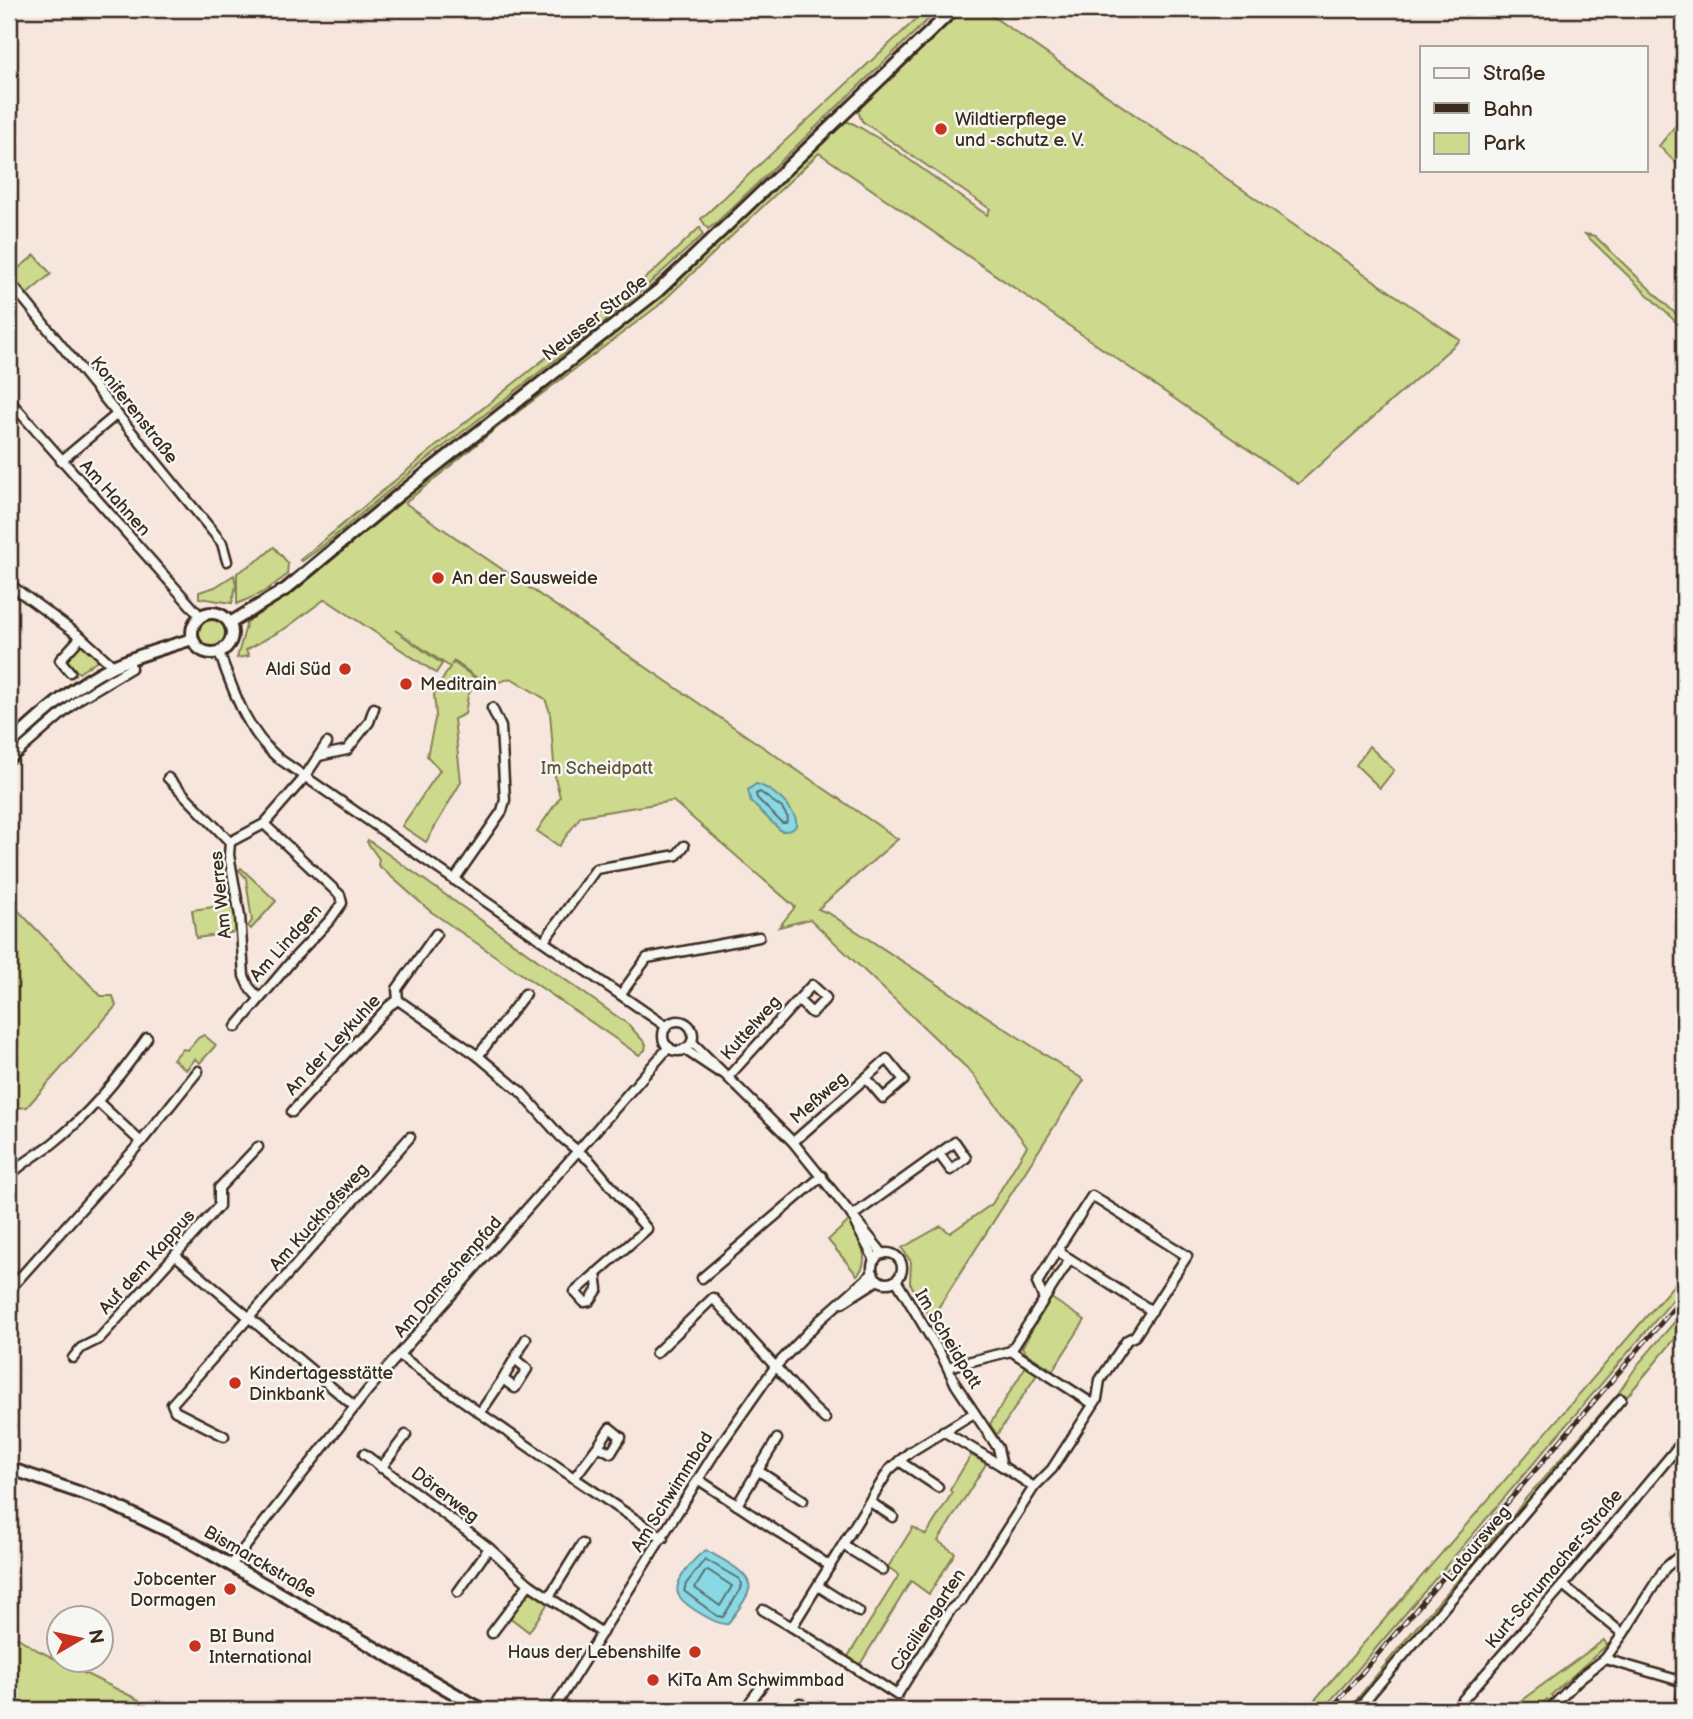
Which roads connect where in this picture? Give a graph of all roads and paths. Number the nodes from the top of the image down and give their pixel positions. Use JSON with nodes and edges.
{"nodes":[{"id":1,"x":954,"y":9,"type":"edge"},
{"id":2,"x":9,"y":281,"type":"edge"},
{"id":3,"x":9,"y":400,"type":"edge"},
{"id":4,"x":116,"y":415,"type":"junction"},
{"id":5,"x":61,"y":461,"type":"junction"},
{"id":6,"x":227,"y":561,"type":"dead end"},
{"id":7,"x":9,"y":584,"type":"edge"},
{"id":8,"x":200,"y":616,"type":"junction"},
{"id":9,"x":230,"y":623,"type":"junction"},
{"id":10,"x":81,"y":637,"type":"junction"},
{"id":11,"x":192,"y":639,"type":"junction"},
{"id":12,"x":219,"y":652,"type":"junction"},
{"id":13,"x":129,"y":660,"type":"junction"},
{"id":14,"x":113,"y":666,"type":"junction"},
{"id":15,"x":71,"y":672,"type":"dead end"},
{"id":16,"x":374,"y":708,"type":"dead end"},
{"id":17,"x":492,"y":708,"type":"dead end"},
{"id":18,"x":327,"y":743,"type":"dead end"},
{"id":19,"x":9,"y":746,"type":"edge"},
{"id":20,"x":319,"y":756,"type":"junction"},
{"id":21,"x":9,"y":760,"type":"edge"},
{"id":22,"x":168,"y":778,"type":"dead end"},
{"id":23,"x":304,"y":778,"type":"junction"},
{"id":24,"x":264,"y":824,"type":"junction"},
{"id":25,"x":230,"y":842,"type":"junction"},
{"id":26,"x":684,"y":846,"type":"dead end"},
{"id":27,"x":454,"y":880,"type":"junction"},
{"id":28,"x":436,"y":934,"type":"dead end"},
{"id":29,"x":759,"y":937,"type":"dead end"},
{"id":30,"x":544,"y":942,"type":"junction"},
{"id":31,"x":524,"y":994,"type":"dead end"},
{"id":32,"x":621,"y":994,"type":"junction"},
{"id":33,"x":259,"y":998,"type":"junction"},
{"id":34,"x":398,"y":1000,"type":"junction"},
{"id":35,"x":798,"y":1000,"type":"dead end"},
{"id":36,"x":236,"y":1027,"type":"dead end"},
{"id":37,"x":667,"y":1027,"type":"junction"},
{"id":38,"x":147,"y":1038,"type":"dead end"},
{"id":39,"x":692,"y":1042,"type":"junction"},
{"id":40,"x":669,"y":1047,"type":"junction"},
{"id":41,"x":684,"y":1049,"type":"junction"},
{"id":42,"x":478,"y":1056,"type":"junction"},
{"id":43,"x":198,"y":1071,"type":"dead end"},
{"id":44,"x":726,"y":1075,"type":"junction"},
{"id":45,"x":866,"y":1078,"type":"junction"},
{"id":46,"x":98,"y":1102,"type":"junction"},
{"id":47,"x":292,"y":1112,"type":"dead end"},
{"id":48,"x":410,"y":1137,"type":"dead end"},
{"id":49,"x":141,"y":1142,"type":"junction"},
{"id":50,"x":793,"y":1142,"type":"junction"},
{"id":51,"x":258,"y":1147,"type":"dead end"},
{"id":52,"x":578,"y":1151,"type":"junction"},
{"id":53,"x":939,"y":1154,"type":"dead end"},
{"id":54,"x":822,"y":1176,"type":"junction"},
{"id":55,"x":9,"y":1177,"type":"edge"},
{"id":56,"x":852,"y":1216,"type":"junction"},
{"id":57,"x":1059,"y":1247,"type":"junction"},
{"id":58,"x":883,"y":1254,"type":"junction"},
{"id":59,"x":175,"y":1255,"type":"junction"},
{"id":60,"x":1070,"y":1259,"type":"junction"},
{"id":61,"x":875,"y":1260,"type":"junction"},
{"id":62,"x":596,"y":1273,"type":"dead end"},
{"id":63,"x":875,"y":1276,"type":"junction"},
{"id":64,"x":702,"y":1279,"type":"dead end"},
{"id":65,"x":896,"y":1280,"type":"junction"},
{"id":66,"x":9,"y":1290,"type":"edge"},
{"id":67,"x":1044,"y":1299,"type":"junction"},
{"id":68,"x":1152,"y":1311,"type":"junction"},
{"id":69,"x":250,"y":1318,"type":"junction"},
{"id":70,"x":526,"y":1339,"type":"dead end"},
{"id":71,"x":1011,"y":1351,"type":"junction"},
{"id":72,"x":656,"y":1353,"type":"dead end"},
{"id":73,"x":400,"y":1356,"type":"junction"},
{"id":74,"x":73,"y":1358,"type":"dead end"},
{"id":75,"x":516,"y":1360,"type":"junction"},
{"id":76,"x":775,"y":1367,"type":"junction"},
{"id":77,"x":948,"y":1367,"type":"junction"},
{"id":78,"x":503,"y":1379,"type":"junction"},
{"id":79,"x":1621,"y":1399,"type":"dead end"},
{"id":80,"x":1093,"y":1404,"type":"junction"},
{"id":81,"x":354,"y":1406,"type":"junction"},
{"id":82,"x":480,"y":1413,"type":"junction"},
{"id":83,"x":974,"y":1413,"type":"junction"},
{"id":84,"x":825,"y":1419,"type":"dead end"},
{"id":85,"x":943,"y":1431,"type":"junction"},
{"id":86,"x":406,"y":1435,"type":"dead end"},
{"id":87,"x":224,"y":1436,"type":"dead end"},
{"id":88,"x":777,"y":1439,"type":"dead end"},
{"id":89,"x":598,"y":1446,"type":"dead end"},
{"id":90,"x":1678,"y":1447,"type":"dead end"},
{"id":91,"x":364,"y":1454,"type":"dead end"},
{"id":92,"x":900,"y":1461,"type":"junction"},
{"id":93,"x":1002,"y":1466,"type":"junction"},
{"id":94,"x":9,"y":1468,"type":"edge"},
{"id":95,"x":381,"y":1468,"type":"junction"},
{"id":96,"x":758,"y":1470,"type":"junction"},
{"id":97,"x":574,"y":1478,"type":"junction"},
{"id":98,"x":699,"y":1480,"type":"junction"},
{"id":99,"x":938,"y":1487,"type":"dead end"},
{"id":100,"x":1034,"y":1487,"type":"junction"},
{"id":101,"x":803,"y":1500,"type":"dead end"},
{"id":102,"x":870,"y":1502,"type":"junction"},
{"id":103,"x":737,"y":1505,"type":"junction"},
{"id":104,"x":893,"y":1517,"type":"dead end"},
{"id":105,"x":663,"y":1538,"type":"junction"},
{"id":106,"x":582,"y":1544,"type":"dead end"},
{"id":107,"x":843,"y":1545,"type":"junction"},
{"id":108,"x":489,"y":1548,"type":"junction"},
{"id":109,"x":1684,"y":1552,"type":"edge"},
{"id":110,"x":231,"y":1564,"type":"junction"},
{"id":111,"x":830,"y":1566,"type":"junction"},
{"id":112,"x":883,"y":1570,"type":"dead end"},
{"id":113,"x":529,"y":1584,"type":"junction"},
{"id":114,"x":1563,"y":1585,"type":"junction"},
{"id":115,"x":818,"y":1586,"type":"junction"},
{"id":116,"x":458,"y":1592,"type":"dead end"},
{"id":117,"x":549,"y":1597,"type":"junction"},
{"id":118,"x":763,"y":1610,"type":"dead end"},
{"id":119,"x":859,"y":1612,"type":"dead end"},
{"id":120,"x":792,"y":1627,"type":"junction"},
{"id":121,"x":492,"y":1633,"type":"dead end"},
{"id":122,"x":602,"y":1633,"type":"junction"},
{"id":123,"x":1623,"y":1634,"type":"junction"},
{"id":124,"x":1605,"y":1659,"type":"junction"},
{"id":125,"x":764,"y":1682,"type":"dead end"},
{"id":126,"x":1684,"y":1682,"type":"edge"},
{"id":127,"x":1684,"y":1689,"type":"edge"},
{"id":128,"x":482,"y":1710,"type":"edge"},
{"id":129,"x":553,"y":1710,"type":"edge"},
{"id":130,"x":744,"y":1710,"type":"edge"},
{"id":131,"x":1357,"y":1710,"type":"edge"},
{"id":132,"x":1454,"y":1710,"type":"edge"},
{"id":133,"x":1549,"y":1710,"type":"edge"},
{"id":134,"x":1678,"y":1710,"type":"edge"}],
"edges":[{"from":1,"to":9,"type":"main road","name":"Neusser Straße"},
{"from":2,"to":4,"type":"street","name":"Koniferenstraße"},
{"from":3,"to":5,"type":"street","name":"Am Hahnen"},
{"from":4,"to":5,"type":"street"},
{"from":4,"to":6,"type":"street","name":"Koniferenstraße"},
{"from":5,"to":8,"type":"street","name":"Am Hahnen"},
{"from":7,"to":10,"type":"street"},
{"from":8,"to":9,"type":"main road"},
{"from":8,"to":11,"type":"main road"},
{"from":9,"to":12,"type":"main road"},
{"from":10,"to":14,"type":"street"},
{"from":10,"to":15,"type":"street"},
{"from":11,"to":12,"type":"main road"},
{"from":11,"to":13,"type":"main road"},
{"from":12,"to":23,"type":"street","name":"Im Scheidpatt"},
{"from":13,"to":14,"type":"main road"},
{"from":13,"to":21,"type":"street"},
{"from":14,"to":19,"type":"main road"},
{"from":16,"to":20,"type":"street"},
{"from":17,"to":27,"type":"street"},
{"from":18,"to":20,"type":"street"},
{"from":20,"to":23,"type":"street"},
{"from":22,"to":25,"type":"street"},
{"from":23,"to":24,"type":"street","name":"Am Werres"},
{"from":23,"to":27,"type":"street","name":"Im Scheidpatt"},
{"from":24,"to":25,"type":"street","name":"Am Werres"},
{"from":24,"to":33,"type":"street","name":"Am Lindgen"},
{"from":25,"to":33,"type":"street","name":"Am Werres"},
{"from":26,"to":30,"type":"street"},
{"from":27,"to":30,"type":"street","name":"Im Scheidpatt"},
{"from":28,"to":34,"type":"street","name":"An der Leykuhle"},
{"from":29,"to":32,"type":"street"},
{"from":30,"to":32,"type":"street","name":"Im Scheidpatt"},
{"from":31,"to":42,"type":"street"},
{"from":32,"to":37,"type":"street","name":"Im Scheidpatt"},
{"from":33,"to":36,"type":"street","name":"Am Lindgen"},
{"from":34,"to":42,"type":"street","name":"An der Leykuhle"},
{"from":34,"to":47,"type":"street","name":"An der Leykuhle"},
{"from":35,"to":44,"type":"street","name":"Kuttelweg"},
{"from":37,"to":39,"type":"street","name":"Im Scheidpatt"},
{"from":37,"to":40,"type":"street"},
{"from":38,"to":46,"type":"street"},
{"from":39,"to":41,"type":"street"},
{"from":39,"to":44,"type":"street","name":"Im Scheidpatt"},
{"from":40,"to":41,"type":"street","name":"Im Scheidpatt"},
{"from":40,"to":52,"type":"street","name":"Am Damschenpfad"},
{"from":41,"to":44,"type":"street","name":"Im Scheidpatt"},
{"from":42,"to":52,"type":"street","name":"An der Leykuhle"},
{"from":43,"to":49,"type":"street"},
{"from":44,"to":50,"type":"street","name":"Im Scheidpatt"},
{"from":45,"to":45,"type":"street","name":"Meßweg"},
{"from":45,"to":50,"type":"street","name":"Meßweg"},
{"from":46,"to":49,"type":"street"},
{"from":46,"to":55,"type":"street"},
{"from":48,"to":69,"type":"street","name":"Am Kuckhofsweg"},
{"from":49,"to":66,"type":"street"},
{"from":50,"to":54,"type":"street","name":"Im Scheidpatt"},
{"from":51,"to":59,"type":"street","name":"Auf dem Kappus"},
{"from":52,"to":62,"type":"street","name":"An der Leykuhle"},
{"from":52,"to":73,"type":"street","name":"Am Damschenpfad"},
{"from":53,"to":56,"type":"street"},
{"from":54,"to":56,"type":"street","name":"Im Scheidpatt"},
{"from":54,"to":64,"type":"street"},
{"from":56,"to":58,"type":"street","name":"Im Scheidpatt"},
{"from":56,"to":61,"type":"street","name":"Im Scheidpatt"},
{"from":57,"to":60,"type":"street"},
{"from":57,"to":67,"type":"street"},
{"from":57,"to":68,"type":"street"},
{"from":58,"to":61,"type":"street"},
{"from":58,"to":65,"type":"street","name":"Im Scheidpatt"},
{"from":59,"to":69,"type":"street"},
{"from":59,"to":74,"type":"street","name":"Auf dem Kappus"},
{"from":60,"to":67,"type":"street"},
{"from":60,"to":68,"type":"street"},
{"from":61,"to":63,"type":"street"},
{"from":63,"to":65,"type":"street","name":"Im Scheidpatt"},
{"from":63,"to":76,"type":"street","name":"Am Schwimmbad"},
{"from":65,"to":77,"type":"street","name":"Im Scheidpatt"},
{"from":67,"to":71,"type":"street"},
{"from":68,"to":80,"type":"street"},
{"from":69,"to":81,"type":"street"},
{"from":69,"to":87,"type":"street","name":"Am Kuckhofsweg"},
{"from":70,"to":75,"type":"street"},
{"from":71,"to":77,"type":"street"},
{"from":71,"to":80,"type":"street"},
{"from":72,"to":76,"type":"street"},
{"from":73,"to":81,"type":"street","name":"Am Damschenpfad"},
{"from":73,"to":82,"type":"street"},
{"from":75,"to":78,"type":"street"},
{"from":75,"to":78,"type":"street"},
{"from":76,"to":84,"type":"street"},
{"from":76,"to":98,"type":"street","name":"Am Schwimmbad"},
{"from":77,"to":83,"type":"street","name":"Im Scheidpatt"},
{"from":78,"to":82,"type":"street"},
{"from":79,"to":131,"type":"street","name":"Latoursweg"},
{"from":80,"to":100,"type":"street"},
{"from":81,"to":110,"type":"street","name":"Am Damschenpfad"},
{"from":82,"to":97,"type":"street"},
{"from":83,"to":85,"type":"street","name":"Im Scheidpatt"},
{"from":83,"to":93,"type":"street","name":"Im Scheidpatt"},
{"from":85,"to":92,"type":"street","name":"Im Scheidpatt"},
{"from":85,"to":93,"type":"street"},
{"from":86,"to":95,"type":"street"},
{"from":88,"to":96,"type":"street"},
{"from":89,"to":97,"type":"street"},
{"from":90,"to":114,"type":"street","name":"Kurt-Schumacher-Straße"},
{"from":91,"to":95,"type":"street","name":"Dörerweg"},
{"from":92,"to":99,"type":"street"},
{"from":92,"to":102,"type":"street"},
{"from":93,"to":100,"type":"street"},
{"from":94,"to":110,"type":"main road","name":"Bismarckstraße"},
{"from":95,"to":108,"type":"street","name":"Dörerweg"},
{"from":96,"to":101,"type":"street"},
{"from":96,"to":103,"type":"street"},
{"from":97,"to":105,"type":"street"},
{"from":98,"to":103,"type":"street"},
{"from":98,"to":105,"type":"street","name":"Am Schwimmbad"},
{"from":100,"to":120,"type":"street","name":"Cäciliengarten"},
{"from":102,"to":104,"type":"street"},
{"from":102,"to":107,"type":"street"},
{"from":103,"to":111,"type":"street"},
{"from":105,"to":122,"type":"street","name":"Am Schwimmbad"},
{"from":106,"to":117,"type":"street"},
{"from":107,"to":111,"type":"street"},
{"from":107,"to":112,"type":"street"},
{"from":108,"to":113,"type":"street","name":"Dörerweg"},
{"from":108,"to":116,"type":"street"},
{"from":109,"to":123,"type":"street"},
{"from":110,"to":128,"type":"main road","name":"Bismarckstraße"},
{"from":111,"to":115,"type":"street"},
{"from":113,"to":117,"type":"street","name":"Dörerweg"},
{"from":113,"to":121,"type":"street"},
{"from":114,"to":123,"type":"street"},
{"from":114,"to":132,"type":"street","name":"Kurt-Schumacher-Straße"},
{"from":115,"to":119,"type":"street"},
{"from":115,"to":120,"type":"street"},
{"from":117,"to":122,"type":"street","name":"Dörerweg"},
{"from":118,"to":120,"type":"street"},
{"from":122,"to":129,"type":"street","name":"Am Schwimmbad"},
{"from":123,"to":124,"type":"street"},
{"from":124,"to":126,"type":"street"},
{"from":124,"to":133,"type":"street"},
{"from":125,"to":130,"type":"street"},
{"from":127,"to":134,"type":"street"}]}
